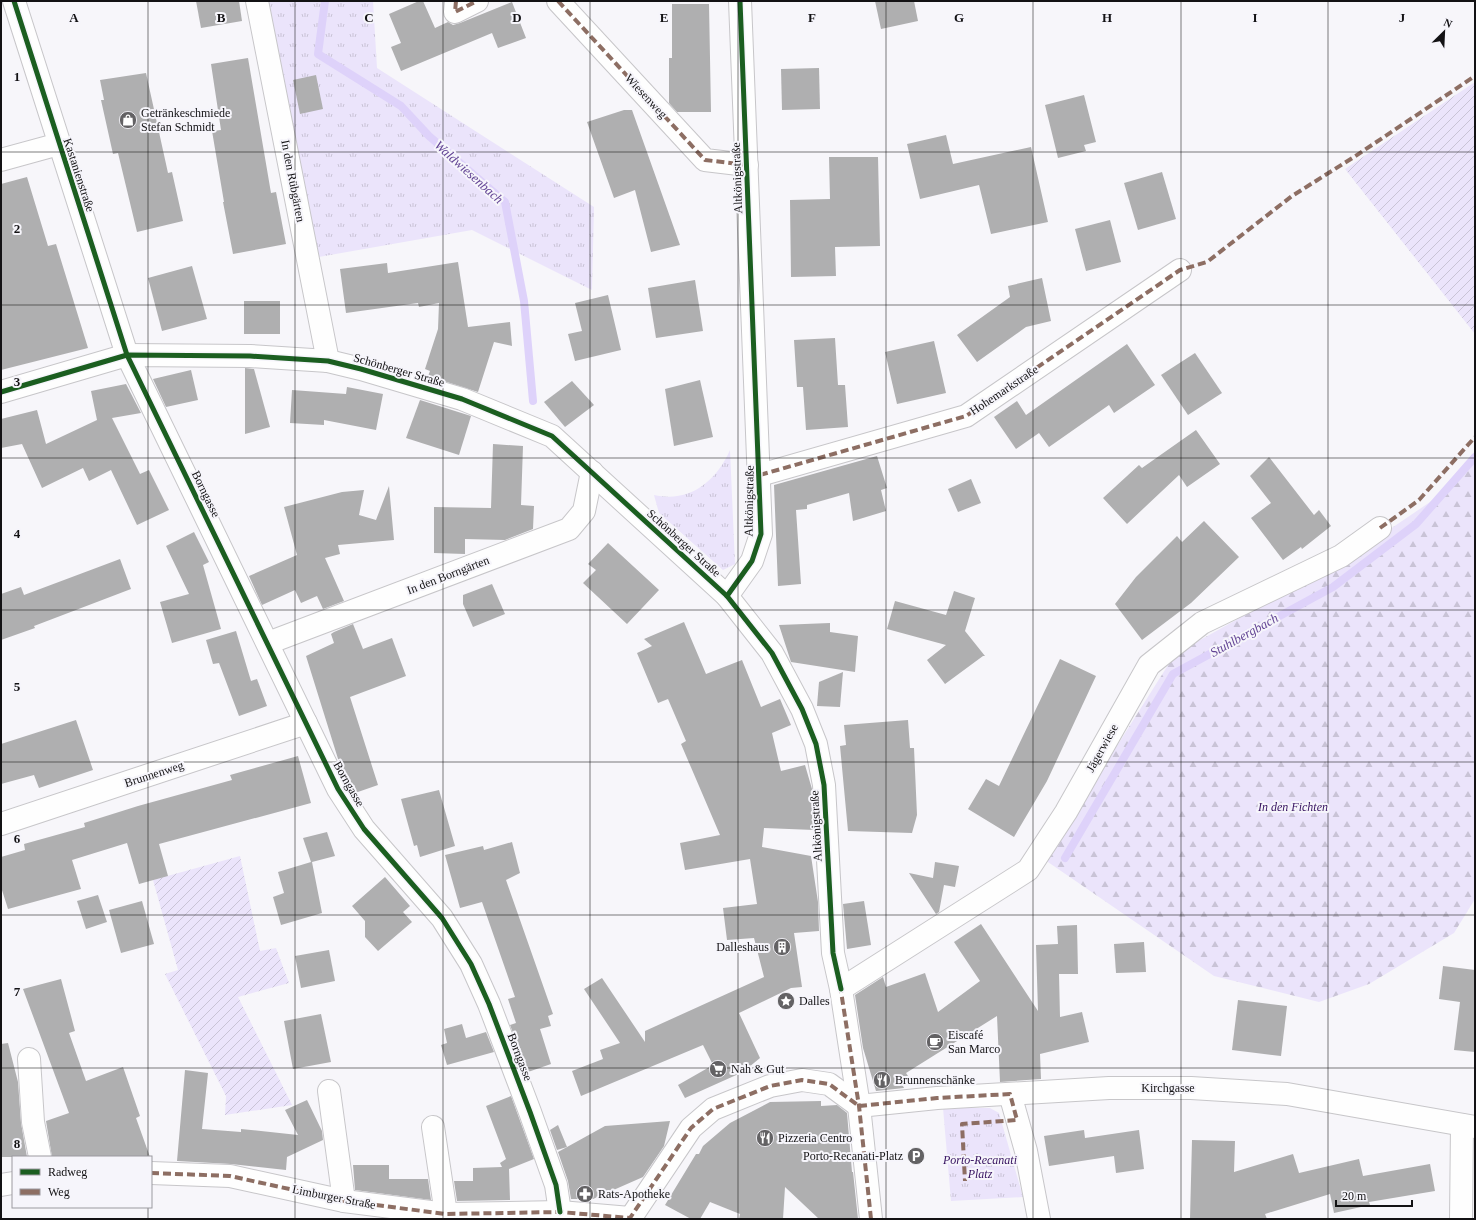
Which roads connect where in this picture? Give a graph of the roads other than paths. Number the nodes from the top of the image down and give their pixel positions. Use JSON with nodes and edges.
{"nodes":[{"id":1,"x":14,"y":1,"type":"edge"},
{"id":2,"x":257,"y":1,"type":"edge"},
{"id":3,"x":456,"y":1,"type":"edge"},
{"id":4,"x":477,"y":1,"type":"edge"},
{"id":5,"x":558,"y":1,"type":"edge"},
{"id":6,"x":740,"y":1,"type":"edge"},
{"id":7,"x":59,"y":144,"type":"junction"},
{"id":8,"x":1,"y":160,"type":"edge"},
{"id":9,"x":746,"y":165,"type":"junction"},
{"id":10,"x":1180,"y":270,"type":"dead end"},
{"id":11,"x":127,"y":355,"type":"junction"},
{"id":12,"x":328,"y":361,"type":"junction"},
{"id":13,"x":1,"y":392,"type":"edge"},
{"id":14,"x":592,"y":472,"type":"junction"},
{"id":15,"x":760,"y":475,"type":"junction"},
{"id":16,"x":1380,"y":528,"type":"dead end"},
{"id":17,"x":727,"y":596,"type":"junction"},
{"id":18,"x":268,"y":643,"type":"junction"},
{"id":19,"x":306,"y":723,"type":"junction"},
{"id":20,"x":1,"y":824,"type":"edge"},
{"id":21,"x":841,"y":989,"type":"junction"},
{"id":22,"x":29,"y":1059,"type":"dead end"},
{"id":23,"x":329,"y":1091,"type":"dead end"},
{"id":24,"x":1010,"y":1094,"type":"junction"},
{"id":25,"x":859,"y":1106,"type":"junction"},
{"id":26,"x":1468,"y":1126,"type":"edge"},
{"id":27,"x":433,"y":1127,"type":"dead end"},
{"id":28,"x":40,"y":1156,"type":"edge"},
{"id":29,"x":152,"y":1173,"type":"edge"},
{"id":30,"x":12,"y":1183,"type":"edge"},
{"id":31,"x":1,"y":1185,"type":"edge"},
{"id":32,"x":344,"y":1201,"type":"junction"},
{"id":33,"x":560,"y":1212,"type":"junction"},
{"id":34,"x":446,"y":1214,"type":"junction"},
{"id":35,"x":630,"y":1219,"type":"edge"},
{"id":36,"x":871,"y":1219,"type":"edge"},
{"id":37,"x":1039,"y":1219,"type":"edge"},
{"id":38,"x":1461,"y":1219,"type":"edge"}],
"edges":[{"from":1,"to":7,"type":"street","name":"Kastanienstraße"},
{"from":2,"to":12,"type":"street","name":"In den Rübgärten"},
{"from":3,"to":4,"type":"street"},
{"from":5,"to":9,"type":"street","name":"Wiesenweg"},
{"from":6,"to":9,"type":"street","name":"Altkönigstraße"},
{"from":7,"to":8,"type":"street"},
{"from":7,"to":11,"type":"street","name":"Kastanienstraße"},
{"from":9,"to":15,"type":"street","name":"Altkönigstraße"},
{"from":10,"to":15,"type":"street","name":"Hohemarkstraße"},
{"from":11,"to":12,"type":"street","name":"Schönberger Straße"},
{"from":11,"to":13,"type":"street","name":"Schönberger Straße"},
{"from":11,"to":18,"type":"street","name":"Borngasse"},
{"from":12,"to":14,"type":"street","name":"Schönberger Straße"},
{"from":14,"to":17,"type":"street","name":"Schönberger Straße"},
{"from":14,"to":18,"type":"street","name":"In den Borngärten"},
{"from":15,"to":17,"type":"street","name":"Altkönigstraße"},
{"from":16,"to":21,"type":"street","name":"Jägerwiese"},
{"from":17,"to":21,"type":"street","name":"Altkönigstraße"},
{"from":18,"to":19,"type":"street","name":"Borngasse"},
{"from":19,"to":20,"type":"street","name":"Brunnenweg"},
{"from":19,"to":33,"type":"street","name":"Borngasse"},
{"from":21,"to":25,"type":"street","name":"Altkönigstraße"},
{"from":22,"to":28,"type":"street"},
{"from":23,"to":32,"type":"street"},
{"from":24,"to":25,"type":"street","name":"Kirchgasse"},
{"from":24,"to":26,"type":"street","name":"Kirchgasse"},
{"from":24,"to":37,"type":"street"},
{"from":25,"to":35,"type":"street","name":"Limburger Straße"},
{"from":25,"to":36,"type":"street","name":"Altkönigstraße"},
{"from":26,"to":38,"type":"street"},
{"from":27,"to":34,"type":"street"},
{"from":29,"to":32,"type":"street","name":"Limburger Straße"},
{"from":30,"to":31,"type":"street"},
{"from":32,"to":34,"type":"street","name":"Limburger Straße"},
{"from":33,"to":34,"type":"street","name":"Limburger Straße"},
{"from":33,"to":35,"type":"street","name":"Limburger Straße"}]}
